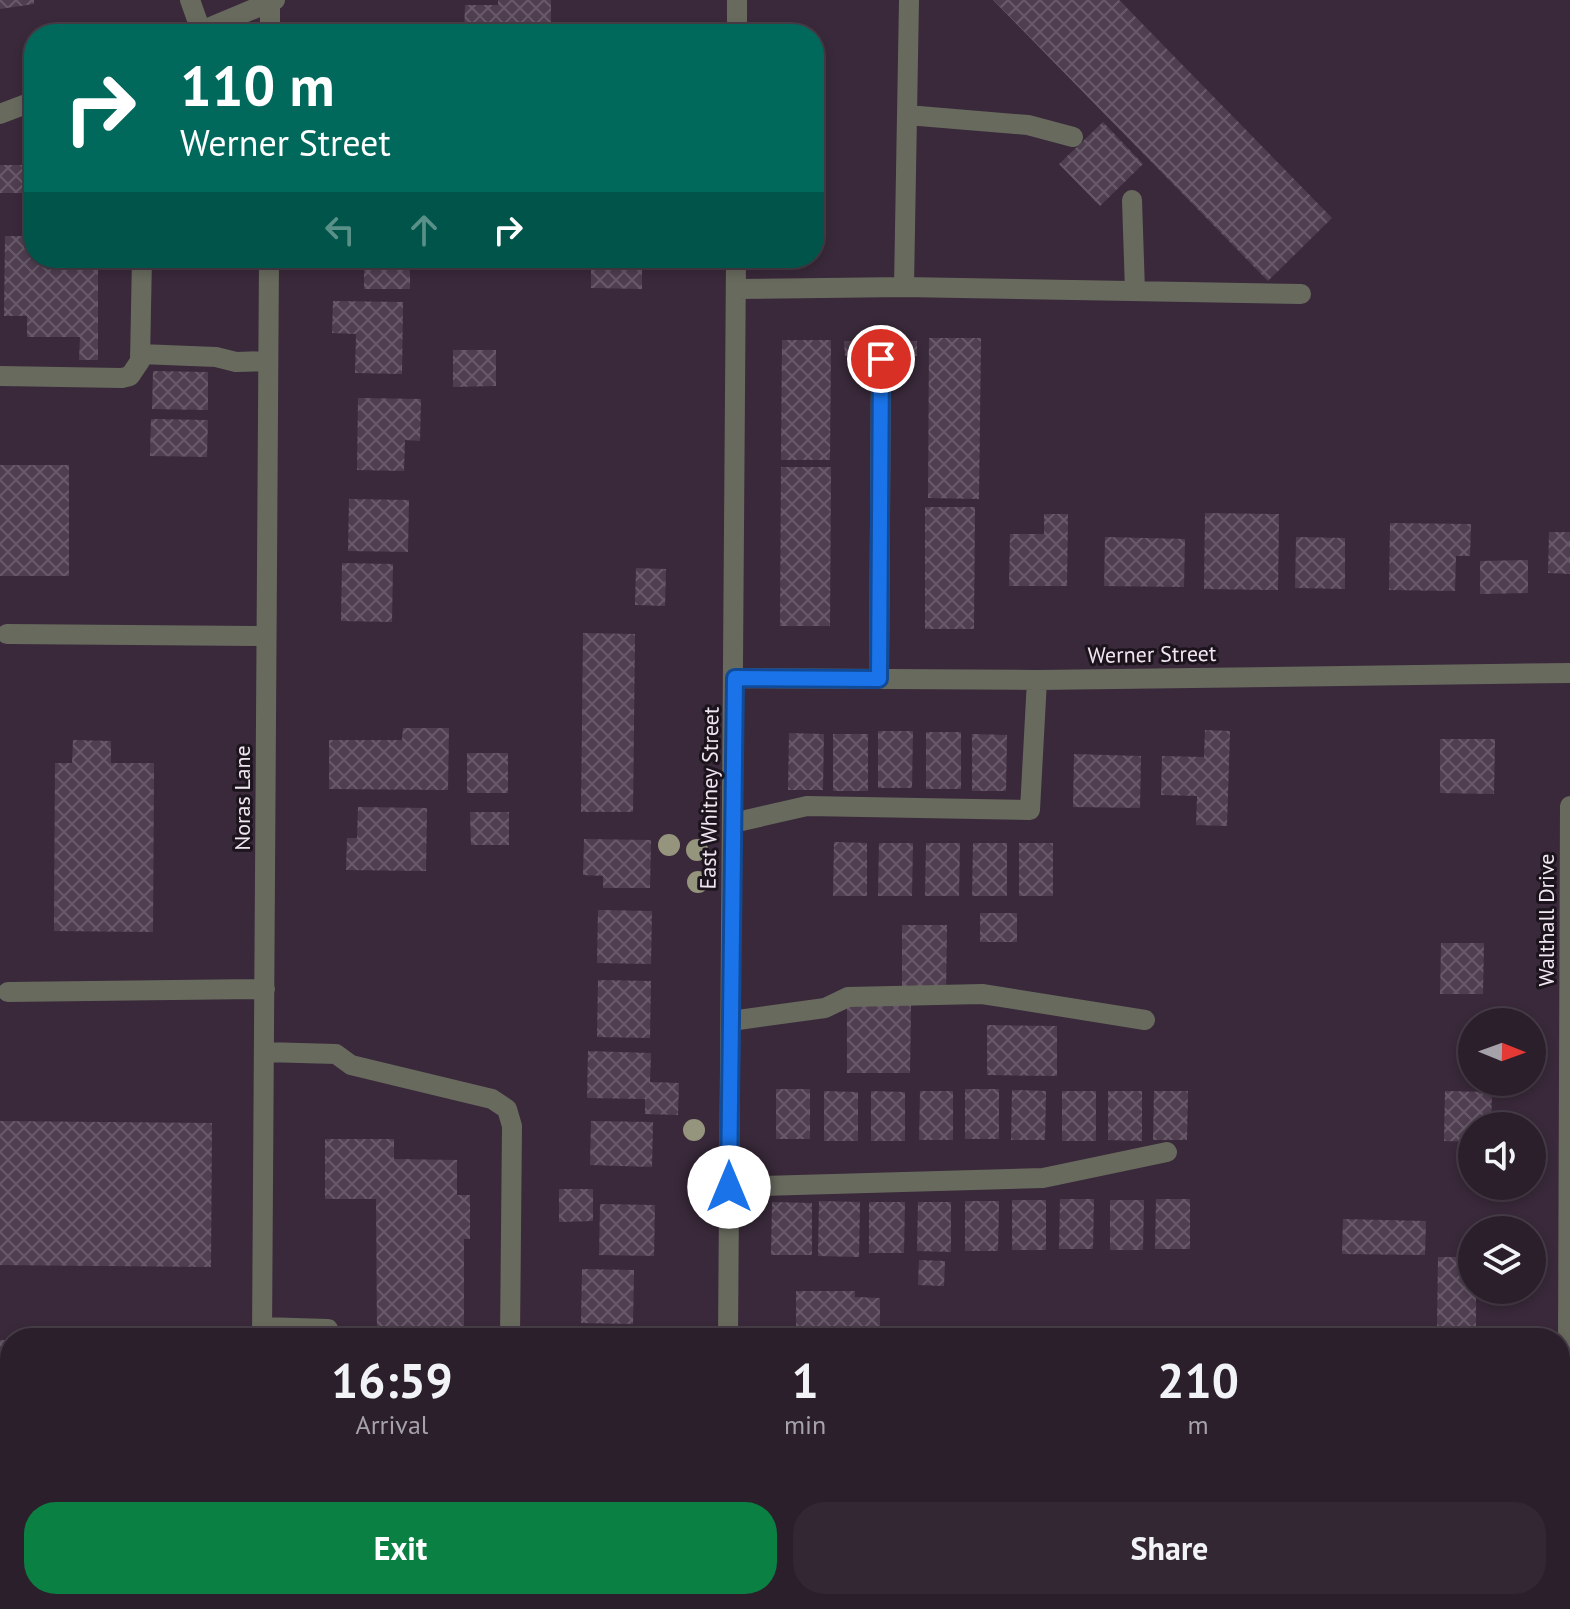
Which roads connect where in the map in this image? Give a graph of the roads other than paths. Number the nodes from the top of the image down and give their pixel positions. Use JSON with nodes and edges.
{"nodes":[{"id":1,"x":190,"y":0,"type":"edge"},
{"id":2,"x":737,"y":0,"type":"edge"},
{"id":3,"x":909,"y":0,"type":"edge"},
{"id":4,"x":272,"y":1,"type":"edge"},
{"id":5,"x":196,"y":24,"type":"edge"},
{"id":6,"x":217,"y":24,"type":"edge"},
{"id":7,"x":271,"y":24,"type":"edge"},
{"id":8,"x":737,"y":24,"type":"edge"},
{"id":9,"x":24,"y":105,"type":"edge"},
{"id":10,"x":0,"y":114,"type":"edge"},
{"id":11,"x":907,"y":115,"type":"junction"},
{"id":12,"x":1073,"y":137,"type":"dead end"},
{"id":13,"x":1132,"y":200,"type":"dead end"},
{"id":14,"x":142,"y":268,"type":"edge"},
{"id":15,"x":269,"y":268,"type":"edge"},
{"id":16,"x":736,"y":268,"type":"edge"},
{"id":17,"x":904,"y":287,"type":"junction"},
{"id":18,"x":736,"y":289,"type":"junction"},
{"id":19,"x":1135,"y":291,"type":"junction"},
{"id":20,"x":1301,"y":294,"type":"dead end"},
{"id":21,"x":140,"y":354,"type":"junction"},
{"id":22,"x":881,"y":359,"type":"dead end"},
{"id":23,"x":268,"y":361,"type":"junction"},
{"id":24,"x":0,"y":376,"type":"edge"},
{"id":25,"x":7,"y":634,"type":"dead end"},
{"id":26,"x":266,"y":636,"type":"junction"},
{"id":27,"x":1570,"y":673,"type":"edge"},
{"id":28,"x":735,"y":678,"type":"junction"},
{"id":29,"x":879,"y":679,"type":"junction"},
{"id":30,"x":1037,"y":680,"type":"junction"},
{"id":31,"x":1570,"y":806,"type":"edge"},
{"id":32,"x":733,"y":823,"type":"junction"},
{"id":33,"x":265,"y":989,"type":"junction"},
{"id":34,"x":8,"y":992,"type":"dead end"},
{"id":35,"x":1145,"y":1020,"type":"dead end"},
{"id":36,"x":731,"y":1021,"type":"junction"},
{"id":37,"x":264,"y":1052,"type":"junction"},
{"id":38,"x":1167,"y":1152,"type":"dead end"},
{"id":39,"x":729,"y":1187,"type":"junction"},
{"id":40,"x":262,"y":1328,"type":"edge"},
{"id":41,"x":510,"y":1328,"type":"edge"},
{"id":42,"x":728,"y":1328,"type":"edge"},
{"id":43,"x":1568,"y":1328,"type":"edge"}],
"edges":[{"from":1,"to":5,"type":"street"},
{"from":2,"to":8,"type":"street"},
{"from":3,"to":11,"type":"street"},
{"from":4,"to":6,"type":"street"},
{"from":4,"to":7,"type":"street"},
{"from":9,"to":10,"type":"street"},
{"from":11,"to":12,"type":"street"},
{"from":11,"to":17,"type":"street"},
{"from":13,"to":19,"type":"street"},
{"from":14,"to":21,"type":"street"},
{"from":15,"to":23,"type":"street","name":"Noras Lane"},
{"from":16,"to":18,"type":"street","name":"East Whitney Street"},
{"from":17,"to":18,"type":"street"},
{"from":17,"to":19,"type":"street"},
{"from":18,"to":28,"type":"street","name":"East Whitney Street"},
{"from":19,"to":20,"type":"street"},
{"from":21,"to":23,"type":"street"},
{"from":21,"to":24,"type":"street"},
{"from":22,"to":29,"type":"street"},
{"from":23,"to":26,"type":"street","name":"Noras Lane"},
{"from":25,"to":26,"type":"street"},
{"from":26,"to":33,"type":"street","name":"Noras Lane"},
{"from":27,"to":30,"type":"street","name":"Werner Street"},
{"from":28,"to":29,"type":"street","name":"Werner Street"},
{"from":28,"to":32,"type":"street","name":"East Whitney Street"},
{"from":29,"to":30,"type":"street","name":"Werner Street"},
{"from":30,"to":32,"type":"street"},
{"from":31,"to":43,"type":"street","name":"Walthall Drive"},
{"from":32,"to":36,"type":"street","name":"East Whitney Street"},
{"from":33,"to":34,"type":"street"},
{"from":33,"to":37,"type":"street","name":"Noras Lane"},
{"from":35,"to":36,"type":"street"},
{"from":36,"to":39,"type":"street","name":"East Whitney Street"},
{"from":37,"to":40,"type":"street","name":"Noras Lane"},
{"from":37,"to":41,"type":"street"},
{"from":38,"to":39,"type":"street"},
{"from":39,"to":42,"type":"street","name":"East Whitney Street"}]}
